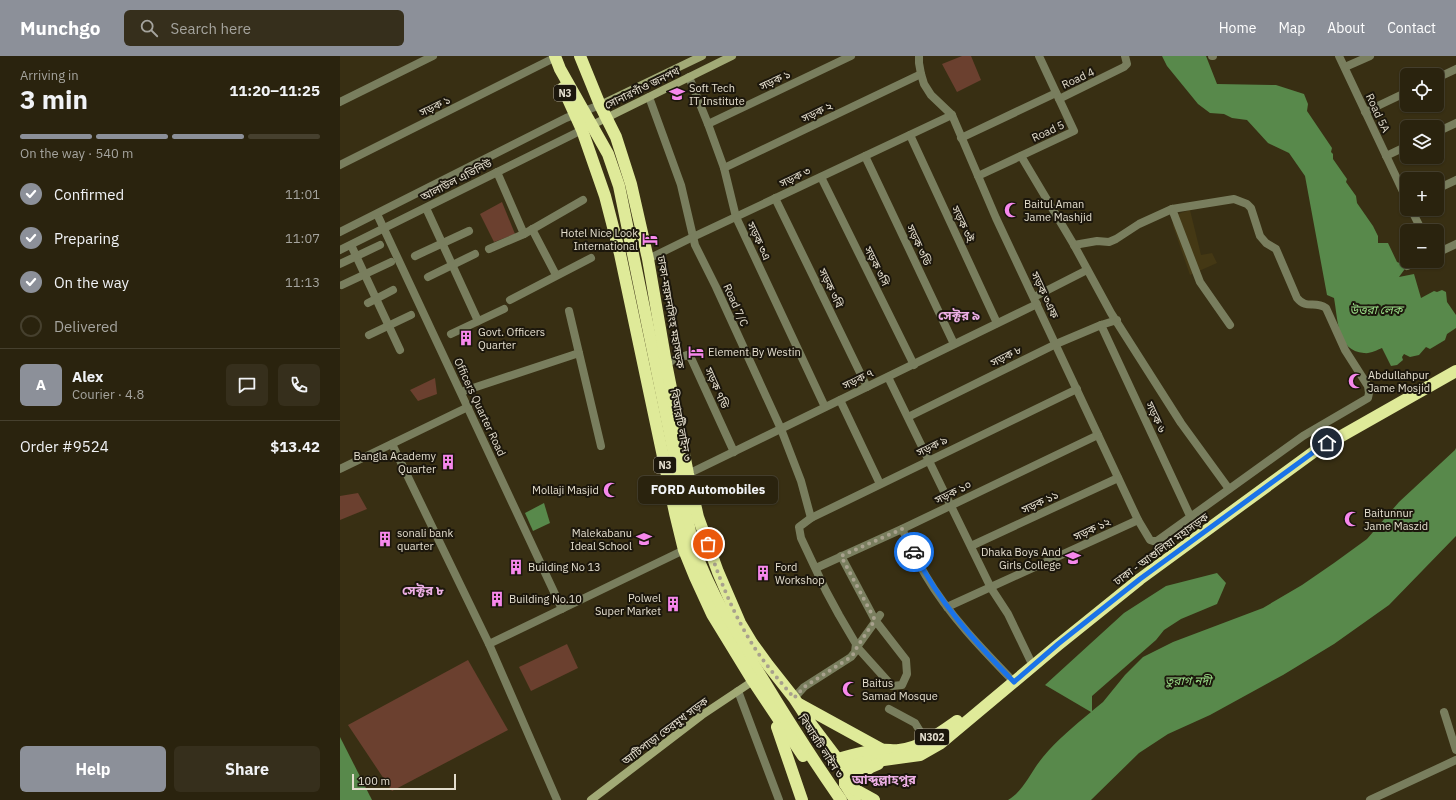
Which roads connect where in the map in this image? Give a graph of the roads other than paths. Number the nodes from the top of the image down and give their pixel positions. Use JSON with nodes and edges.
{"nodes":[{"id":1,"x":433,"y":56,"type":"edge"},
{"id":2,"x":580,"y":56,"type":"edge"},
{"id":3,"x":702,"y":56,"type":"edge"},
{"id":4,"x":732,"y":56,"type":"edge"},
{"id":5,"x":851,"y":56,"type":"edge"},
{"id":6,"x":919,"y":56,"type":"edge"},
{"id":7,"x":1339,"y":56,"type":"edge"},
{"id":8,"x":1370,"y":56,"type":"edge"},
{"id":9,"x":1040,"y":57,"type":"edge"},
{"id":10,"x":549,"y":59,"type":"edge"},
{"id":11,"x":1126,"y":60,"type":"edge"},
{"id":12,"x":1345,"y":67,"type":"junction"},
{"id":13,"x":1456,"y":69,"type":"edge"},
{"id":14,"x":921,"y":74,"type":"junction"},
{"id":15,"x":1444,"y":75,"type":"edge"},
{"id":16,"x":689,"y":77,"type":"junction"},
{"id":17,"x":1400,"y":95,"type":"edge"},
{"id":18,"x":1058,"y":96,"type":"junction"},
{"id":19,"x":649,"y":97,"type":"junction"},
{"id":20,"x":340,"y":102,"type":"edge"},
{"id":21,"x":600,"y":105,"type":"junction"},
{"id":22,"x":1366,"y":112,"type":"junction"},
{"id":23,"x":952,"y":115,"type":"junction"},
{"id":24,"x":606,"y":118,"type":"junction"},
{"id":25,"x":1456,"y":123,"type":"edge"},
{"id":26,"x":708,"y":124,"type":"junction"},
{"id":27,"x":588,"y":127,"type":"junction"},
{"id":28,"x":1444,"y":129,"type":"edge"},
{"id":29,"x":910,"y":135,"type":"junction"},
{"id":30,"x":962,"y":138,"type":"junction"},
{"id":31,"x":1400,"y":149,"type":"edge"},
{"id":32,"x":864,"y":156,"type":"junction"},
{"id":33,"x":1021,"y":156,"type":"junction"},
{"id":34,"x":1386,"y":156,"type":"junction"},
{"id":35,"x":340,"y":165,"type":"edge"},
{"id":36,"x":724,"y":168,"type":"junction"},
{"id":37,"x":497,"y":172,"type":"junction"},
{"id":38,"x":821,"y":176,"type":"junction"},
{"id":39,"x":978,"y":176,"type":"junction"},
{"id":40,"x":1456,"y":180,"type":"edge"},
{"id":41,"x":1400,"y":185,"type":"edge"},
{"id":42,"x":1444,"y":186,"type":"edge"},
{"id":43,"x":775,"y":198,"type":"junction"},
{"id":44,"x":584,"y":200,"type":"dead end"},
{"id":45,"x":426,"y":208,"type":"junction"},
{"id":46,"x":1172,"y":209,"type":"junction"},
{"id":47,"x":377,"y":214,"type":"junction"},
{"id":48,"x":736,"y":217,"type":"junction"},
{"id":49,"x":385,"y":229,"type":"junction"},
{"id":50,"x":532,"y":229,"type":"junction"},
{"id":51,"x":469,"y":231,"type":"dead end"},
{"id":52,"x":340,"y":232,"type":"edge"},
{"id":53,"x":524,"y":234,"type":"junction"},
{"id":54,"x":693,"y":237,"type":"junction"},
{"id":55,"x":442,"y":243,"type":"junction"},
{"id":56,"x":1456,"y":244,"type":"edge"},
{"id":57,"x":351,"y":245,"type":"junction"},
{"id":58,"x":380,"y":245,"type":"dead end"},
{"id":59,"x":1074,"y":245,"type":"junction"},
{"id":60,"x":340,"y":250,"type":"edge"},
{"id":61,"x":489,"y":250,"type":"dead end"},
{"id":62,"x":1444,"y":250,"type":"edge"},
{"id":63,"x":475,"y":254,"type":"dead end"},
{"id":64,"x":356,"y":256,"type":"junction"},
{"id":65,"x":415,"y":256,"type":"dead end"},
{"id":66,"x":591,"y":258,"type":"dead end"},
{"id":67,"x":648,"y":259,"type":"junction"},
{"id":68,"x":391,"y":262,"type":"dead end"},
{"id":69,"x":340,"y":264,"type":"edge"},
{"id":70,"x":452,"y":265,"type":"junction"},
{"id":71,"x":1087,"y":270,"type":"junction"},
{"id":72,"x":365,"y":274,"type":"junction"},
{"id":73,"x":556,"y":275,"type":"junction"},
{"id":74,"x":428,"y":277,"type":"dead end"},
{"id":75,"x":342,"y":286,"type":"dead end"},
{"id":76,"x":394,"y":290,"type":"dead end"},
{"id":77,"x":376,"y":298,"type":"junction"},
{"id":78,"x":510,"y":300,"type":"dead end"},
{"id":79,"x":1036,"y":301,"type":"junction"},
{"id":80,"x":368,"y":303,"type":"dead end"},
{"id":81,"x":504,"y":309,"type":"dead end"},
{"id":82,"x":569,"y":311,"type":"dead end"},
{"id":83,"x":411,"y":315,"type":"dead end"},
{"id":84,"x":1117,"y":320,"type":"junction"},
{"id":85,"x":478,"y":321,"type":"junction"},
{"id":86,"x":997,"y":323,"type":"junction"},
{"id":87,"x":1101,"y":325,"type":"junction"},
{"id":88,"x":1230,"y":325,"type":"dead end"},
{"id":89,"x":389,"y":326,"type":"junction"},
{"id":90,"x":451,"y":334,"type":"dead end"},
{"id":91,"x":369,"y":335,"type":"dead end"},
{"id":92,"x":954,"y":344,"type":"junction"},
{"id":93,"x":1056,"y":344,"type":"junction"},
{"id":94,"x":400,"y":350,"type":"dead end"},
{"id":95,"x":579,"y":353,"type":"junction"},
{"id":96,"x":666,"y":363,"type":"junction"},
{"id":97,"x":914,"y":365,"type":"junction"},
{"id":98,"x":1456,"y":370,"type":"edge"},
{"id":99,"x":888,"y":377,"type":"junction"},
{"id":100,"x":867,"y":387,"type":"junction"},
{"id":101,"x":1077,"y":389,"type":"junction"},
{"id":102,"x":461,"y":392,"type":"junction"},
{"id":103,"x":840,"y":400,"type":"junction"},
{"id":104,"x":468,"y":407,"type":"junction"},
{"id":105,"x":825,"y":407,"type":"junction"},
{"id":106,"x":908,"y":417,"type":"junction"},
{"id":107,"x":781,"y":429,"type":"junction"},
{"id":108,"x":1098,"y":435,"type":"junction"},
{"id":109,"x":392,"y":444,"type":"junction"},
{"id":110,"x":601,"y":446,"type":"dead end"},
{"id":111,"x":734,"y":452,"type":"junction"},
{"id":112,"x":929,"y":460,"type":"junction"},
{"id":113,"x":340,"y":469,"type":"edge"},
{"id":114,"x":688,"y":474,"type":"junction"},
{"id":115,"x":1118,"y":478,"type":"junction"},
{"id":116,"x":880,"y":484,"type":"junction"},
{"id":117,"x":1229,"y":489,"type":"junction"},
{"id":118,"x":951,"y":505,"type":"junction"},
{"id":119,"x":812,"y":518,"type":"junction"},
{"id":120,"x":1191,"y":518,"type":"junction"},
{"id":121,"x":1138,"y":520,"type":"junction"},
{"id":122,"x":902,"y":529,"type":"junction"},
{"id":123,"x":971,"y":546,"type":"junction"},
{"id":124,"x":684,"y":550,"type":"junction"},
{"id":125,"x":841,"y":556,"type":"junction"},
{"id":126,"x":816,"y":568,"type":"junction"},
{"id":127,"x":992,"y":588,"type":"junction"},
{"id":128,"x":947,"y":607,"type":"junction"},
{"id":129,"x":562,"y":609,"type":"junction"},
{"id":130,"x":877,"y":617,"type":"junction"},
{"id":131,"x":489,"y":644,"type":"junction"},
{"id":132,"x":857,"y":647,"type":"junction"},
{"id":133,"x":1033,"y":666,"type":"junction"},
{"id":134,"x":752,"y":681,"type":"junction"},
{"id":135,"x":1014,"y":682,"type":"junction"},
{"id":136,"x":738,"y":692,"type":"junction"},
{"id":137,"x":796,"y":700,"type":"junction"},
{"id":138,"x":770,"y":707,"type":"junction"},
{"id":139,"x":889,"y":709,"type":"dead end"},
{"id":140,"x":1444,"y":712,"type":"dead end"},
{"id":141,"x":926,"y":741,"type":"junction"},
{"id":142,"x":881,"y":750,"type":"junction"},
{"id":143,"x":1456,"y":750,"type":"edge"},
{"id":144,"x":892,"y":759,"type":"junction"},
{"id":145,"x":1456,"y":760,"type":"edge"},
{"id":146,"x":841,"y":764,"type":"junction"},
{"id":147,"x":845,"y":784,"type":"junction"},
{"id":148,"x":557,"y":800,"type":"edge"},
{"id":149,"x":591,"y":800,"type":"edge"},
{"id":150,"x":779,"y":800,"type":"edge"},
{"id":151,"x":802,"y":800,"type":"edge"},
{"id":152,"x":833,"y":800,"type":"edge"},
{"id":153,"x":841,"y":800,"type":"edge"},
{"id":154,"x":855,"y":800,"type":"edge"},
{"id":155,"x":874,"y":800,"type":"edge"},
{"id":156,"x":1370,"y":800,"type":"edge"}],
"edges":[{"from":1,"to":20,"type":"street"},
{"from":2,"to":21,"type":"highway","name":"ঢাকা-ময়মনসিংহ মহাসড়ক","number":"N3"},
{"from":3,"to":21,"type":"main road","name":"সোনারগাঁও জনপথ"},
{"from":4,"to":16,"type":"main road","name":"সোনারগাঁও জনপথ"},
{"from":5,"to":26,"type":"street","name":"সড়ক ১"},
{"from":6,"to":14,"type":"street","name":"সড়ক ৩এফ"},
{"from":7,"to":12,"type":"street","name":"Road 5A"},
{"from":8,"to":12,"type":"street"},
{"from":9,"to":18,"type":"street","name":"Road 5"},
{"from":10,"to":27,"type":"highway","number":"N3"},
{"from":10,"to":35,"type":"street","name":"সড়ক ১"},
{"from":11,"to":18,"type":"street","name":"Road 4"},
{"from":12,"to":22,"type":"street","name":"Road 5A"},
{"from":13,"to":15,"type":"street"},
{"from":14,"to":23,"type":"street","name":"সড়ক ৩এফ"},
{"from":14,"to":36,"type":"street","name":"সড়ক ২"},
{"from":16,"to":19,"type":"main road","name":"সোনারগাঁও জনপথ"},
{"from":16,"to":26,"type":"street","name":"সড়ক ৩এ"},
{"from":17,"to":22,"type":"street"},
{"from":18,"to":30,"type":"street","name":"Road 4"},
{"from":18,"to":33,"type":"street","name":"Road 5"},
{"from":19,"to":24,"type":"main road","name":"সোনারগাঁও জনপথ"},
{"from":19,"to":54,"type":"street","name":"Road 7/C"},
{"from":21,"to":24,"type":"highway","name":"ঢাকা-ময়মনসিংহ মহাসড়ক","number":"N3"},
{"from":21,"to":47,"type":"street"},
{"from":22,"to":34,"type":"street","name":"Road 5A"},
{"from":23,"to":29,"type":"street","name":"সড়ক ৩"},
{"from":23,"to":30,"type":"street","name":"সড়ক ৩এফ"},
{"from":24,"to":27,"type":"main road","name":"সোনারগাঁও জনপথ"},
{"from":24,"to":67,"type":"highway","name":"ঢাকা-ময়মনসিংহ মহাসড়ক","number":"N3"},
{"from":25,"to":28,"type":"street"},
{"from":26,"to":36,"type":"street","name":"সড়ক ৩এ"},
{"from":27,"to":37,"type":"street","name":"আলাউল এভিনিউ"},
{"from":27,"to":124,"type":"highway","number":"N3"},
{"from":27,"to":153,"type":"highway","name":"বিআরটি লাইন ৩"},
{"from":29,"to":32,"type":"street","name":"সড়ক ৩"},
{"from":29,"to":86,"type":"street","name":"সড়ক ৩ই"},
{"from":30,"to":39,"type":"street","name":"সড়ক ৩এফ"},
{"from":31,"to":34,"type":"street"},
{"from":32,"to":38,"type":"street","name":"সড়ক ৩"},
{"from":32,"to":92,"type":"street","name":"সড়ক ৩ডি"},
{"from":33,"to":39,"type":"street","name":"Road 5"},
{"from":33,"to":59,"type":"street","name":"সড়ক ৬"},
{"from":34,"to":41,"type":"street","name":"Road 5A"},
{"from":36,"to":48,"type":"street","name":"সড়ক ৩এ"},
{"from":37,"to":45,"type":"street","name":"আলাউল এভিনিউ"},
{"from":37,"to":53,"type":"street"},
{"from":38,"to":43,"type":"street","name":"সড়ক ৩"},
{"from":38,"to":97,"type":"street","name":"সড়ক ৩সি"},
{"from":39,"to":79,"type":"street","name":"সড়ক ৩এফ"},
{"from":40,"to":42,"type":"street"},
{"from":43,"to":48,"type":"street","name":"সড়ক ৩"},
{"from":43,"to":100,"type":"street","name":"সড়ক ৩বি"},
{"from":44,"to":50,"type":"street"},
{"from":45,"to":49,"type":"street","name":"আলাউল এভিনিউ"},
{"from":45,"to":55,"type":"street"},
{"from":46,"to":59,"type":"street"},
{"from":46,"to":88,"type":"street"},
{"from":46,"to":117,"type":"street"},
{"from":47,"to":49,"type":"street","name":"Officers Quarter Road"},
{"from":47,"to":52,"type":"street"},
{"from":48,"to":54,"type":"street","name":"সড়ক ৩"},
{"from":48,"to":105,"type":"street","name":"সড়ক ৩এ"},
{"from":49,"to":57,"type":"street","name":"আলাউল এভিনিউ"},
{"from":49,"to":102,"type":"street","name":"Officers Quarter Road"},
{"from":50,"to":53,"type":"street"},
{"from":50,"to":73,"type":"street"},
{"from":51,"to":55,"type":"street"},
{"from":53,"to":61,"type":"street"},
{"from":54,"to":67,"type":"street","name":"সড়ক ৩"},
{"from":54,"to":107,"type":"street","name":"Road 7/C"},
{"from":55,"to":65,"type":"street"},
{"from":55,"to":70,"type":"street"},
{"from":56,"to":62,"type":"street"},
{"from":57,"to":60,"type":"street","name":"আলাউল এভিনিউ"},
{"from":57,"to":64,"type":"street"},
{"from":58,"to":64,"type":"street"},
{"from":59,"to":71,"type":"street","name":"সড়ক ৬"},
{"from":63,"to":70,"type":"street"},
{"from":64,"to":69,"type":"street"},
{"from":64,"to":72,"type":"street"},
{"from":66,"to":73,"type":"street"},
{"from":67,"to":96,"type":"highway","name":"ঢাকা-ময়মনসিংহ মহাসড়ক","number":"N3"},
{"from":68,"to":72,"type":"street"},
{"from":70,"to":74,"type":"street"},
{"from":70,"to":85,"type":"street"},
{"from":71,"to":79,"type":"street","name":"সড়ক ৭"},
{"from":71,"to":84,"type":"street","name":"সড়ক ৬"},
{"from":72,"to":75,"type":"street"},
{"from":72,"to":77,"type":"street"},
{"from":73,"to":78,"type":"street"},
{"from":76,"to":77,"type":"street"},
{"from":77,"to":80,"type":"street"},
{"from":77,"to":89,"type":"street"},
{"from":79,"to":86,"type":"street","name":"সড়ক ৭"},
{"from":79,"to":93,"type":"street","name":"সড়ক ৩এফ"},
{"from":81,"to":85,"type":"street"},
{"from":82,"to":95,"type":"street"},
{"from":83,"to":89,"type":"street"},
{"from":84,"to":87,"type":"street","name":"সড়ক ৮"},
{"from":84,"to":117,"type":"street","name":"সড়ক ৬"},
{"from":85,"to":90,"type":"street"},
{"from":86,"to":92,"type":"street","name":"সড়ক ৭"},
{"from":87,"to":93,"type":"street","name":"সড়ক ৮"},
{"from":87,"to":120,"type":"street","name":"সড়ক ৬"},
{"from":89,"to":91,"type":"street"},
{"from":89,"to":94,"type":"street"},
{"from":92,"to":97,"type":"street","name":"সড়ক ৭"},
{"from":93,"to":101,"type":"street","name":"সড়ক ৩এফ"},
{"from":93,"to":106,"type":"street","name":"সড়ক ৮"},
{"from":95,"to":102,"type":"street"},
{"from":95,"to":110,"type":"street"},
{"from":96,"to":111,"type":"street","name":"সড়ক ৭ডি"},
{"from":96,"to":114,"type":"highway","name":"ঢাকা-ময়মনসিংহ মহাসড়ক","number":"N3"},
{"from":97,"to":99,"type":"street","name":"সড়ক ৭"},
{"from":98,"to":133,"type":"highway","name":"ঢাকা - আশুলিয়া মহাসড়ক","number":"N302"},
{"from":99,"to":100,"type":"street","name":"সড়ক ৭"},
{"from":99,"to":106,"type":"street"},
{"from":100,"to":103,"type":"street","name":"সড়ক ৭"},
{"from":101,"to":108,"type":"street","name":"সড়ক ৩এফ"},
{"from":101,"to":112,"type":"street","name":"সড়ক ৯"},
{"from":102,"to":104,"type":"street","name":"Officers Quarter Road"},
{"from":103,"to":105,"type":"street","name":"সড়ক ৭"},
{"from":103,"to":116,"type":"street"},
{"from":104,"to":109,"type":"street"},
{"from":104,"to":129,"type":"street","name":"Officers Quarter Road"},
{"from":105,"to":107,"type":"street","name":"সড়ক ৭"},
{"from":106,"to":112,"type":"street"},
{"from":107,"to":111,"type":"street","name":"সড়ক ৭"},
{"from":107,"to":119,"type":"street","name":"Road 7/C"},
{"from":108,"to":115,"type":"street","name":"সড়ক ৩এফ"},
{"from":108,"to":118,"type":"street","name":"সড়ক ১০"},
{"from":109,"to":113,"type":"street"},
{"from":109,"to":131,"type":"street"},
{"from":111,"to":114,"type":"street","name":"সড়ক ৭"},
{"from":112,"to":116,"type":"street","name":"সড়ক ৯"},
{"from":112,"to":118,"type":"street"},
{"from":114,"to":137,"type":"highway","name":"ঢাকা-ময়মনসিংহ মহাসড়ক","number":"N3"},
{"from":115,"to":121,"type":"street","name":"সড়ক ৩এফ"},
{"from":115,"to":123,"type":"street","name":"সড়ক ১১"},
{"from":116,"to":119,"type":"street","name":"সড়ক ৯"},
{"from":117,"to":120,"type":"street"},
{"from":118,"to":122,"type":"street","name":"সড়ক ১০"},
{"from":118,"to":123,"type":"street"},
{"from":119,"to":126,"type":"street","name":"সড়ক ৯"},
{"from":120,"to":121,"type":"street","name":"সড়ক ৩এফ"},
{"from":121,"to":127,"type":"street","name":"সড়ক ১২"},
{"from":122,"to":125,"type":"street","name":"সড়ক ১০"},
{"from":122,"to":128,"type":"street"},
{"from":123,"to":127,"type":"street"},
{"from":124,"to":129,"type":"street"},
{"from":124,"to":134,"type":"highway","number":"N3"},
{"from":125,"to":126,"type":"street","name":"সড়ক ১০"},
{"from":125,"to":130,"type":"street"},
{"from":126,"to":132,"type":"street"},
{"from":127,"to":128,"type":"street","name":"সড়ক ১২"},
{"from":127,"to":133,"type":"street"},
{"from":128,"to":135,"type":"street"},
{"from":129,"to":131,"type":"street"},
{"from":130,"to":132,"type":"street"},
{"from":130,"to":132,"type":"street"},
{"from":131,"to":148,"type":"street"},
{"from":132,"to":137,"type":"street"},
{"from":133,"to":135,"type":"highway","name":"ঢাকা - আশুলিয়া মহাসড়ক","number":"N302"},
{"from":134,"to":136,"type":"main road","name":"আটিপাড়া তেরমুখ সড়ক"},
{"from":134,"to":138,"type":"highway","number":"N3"},
{"from":135,"to":141,"type":"highway","number":"N302"},
{"from":135,"to":144,"type":"highway","name":"ঢাকা - আশুলিয়া মহাসড়ক","number":"N302"},
{"from":136,"to":149,"type":"main road","name":"আটিপাড়া তেরমুখ সড়ক"},
{"from":136,"to":150,"type":"street"},
{"from":137,"to":142,"type":"highway"},
{"from":137,"to":146,"type":"highway","name":"ঢাকা-ময়মনসিংহ মহাসড়ক","number":"N3"},
{"from":138,"to":151,"type":"highway"},
{"from":138,"to":152,"type":"highway","number":"N3"},
{"from":139,"to":141,"type":"street"},
{"from":140,"to":143,"type":"street"},
{"from":141,"to":142,"type":"highway","number":"N302"},
{"from":142,"to":146,"type":"highway","number":"N302"},
{"from":144,"to":146,"type":"highway","name":"ঢাকা - আশুলিয়া মহাসড়ক","number":"N302"},
{"from":144,"to":147,"type":"highway","name":"ঢাকা - আশুলিয়া মহাসড়ক","number":"N302"},
{"from":145,"to":156,"type":"street"},
{"from":146,"to":147,"type":"highway"},
{"from":147,"to":154,"type":"highway"},
{"from":147,"to":155,"type":"highway"}]}
